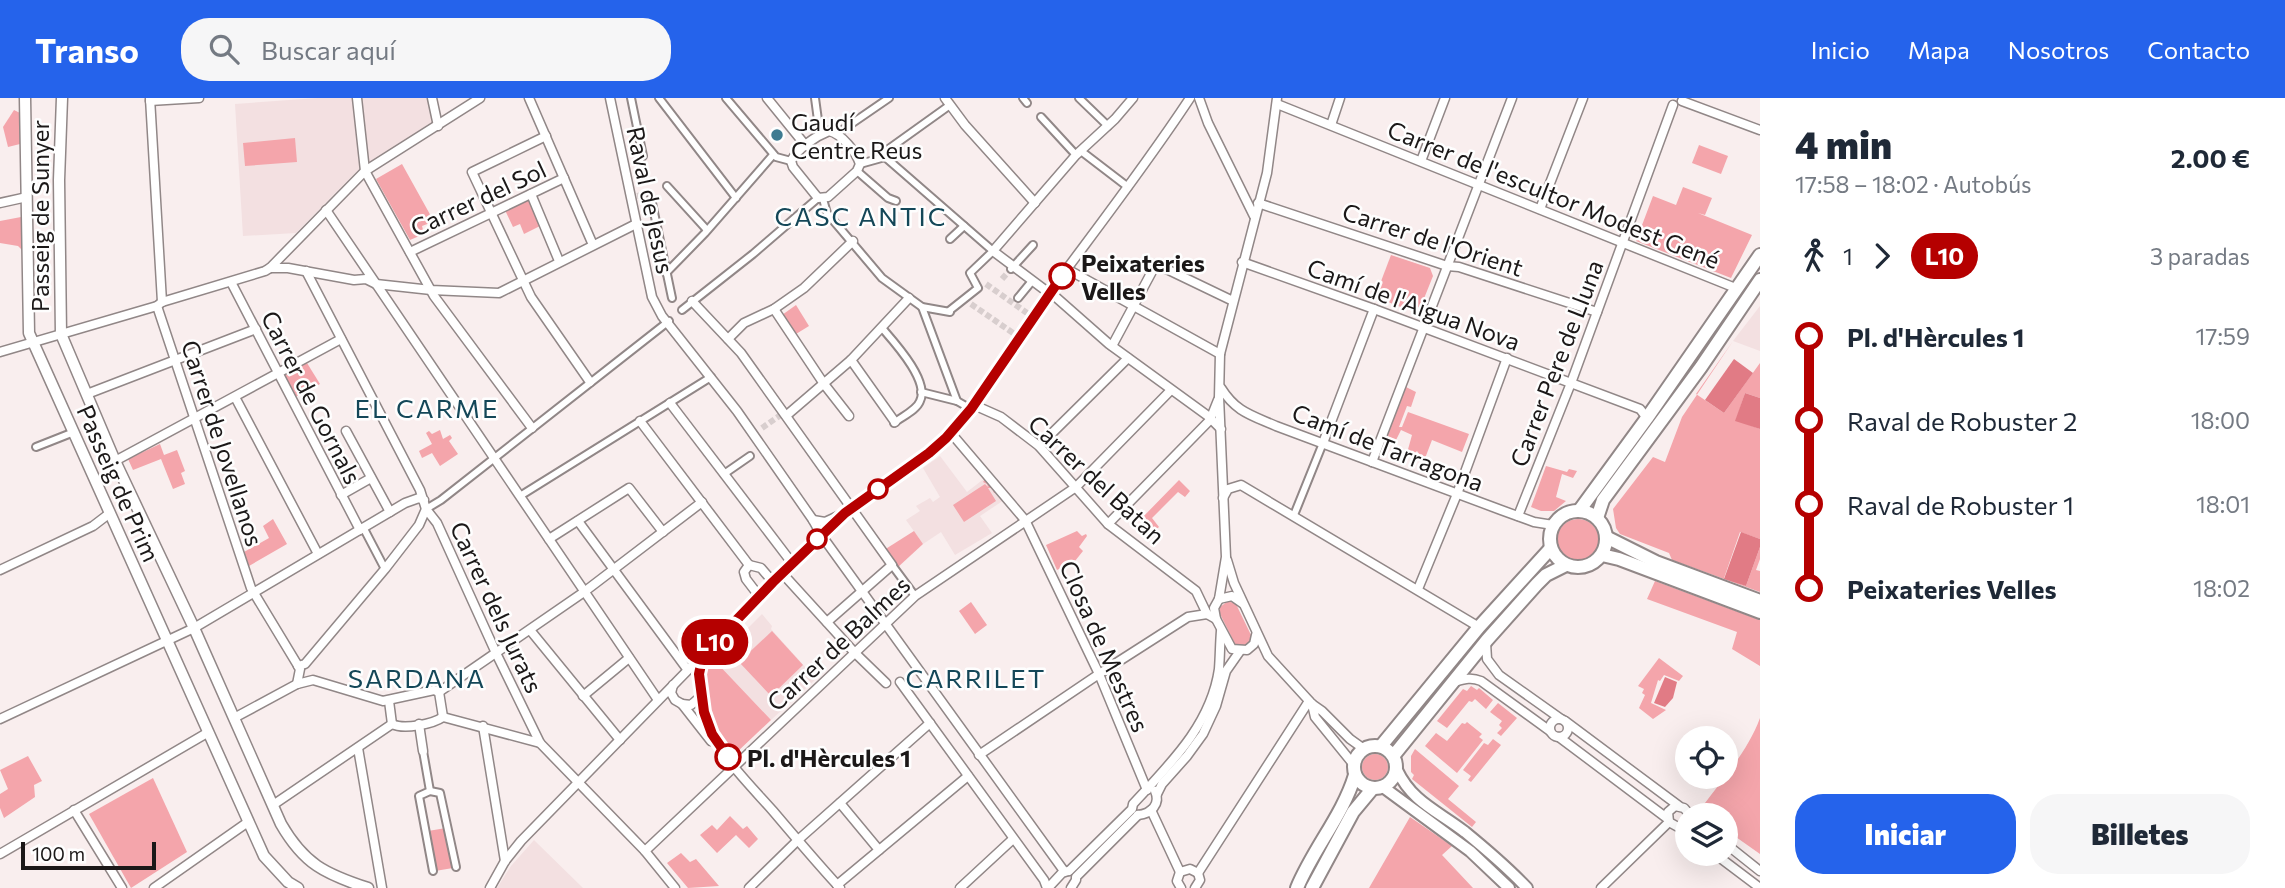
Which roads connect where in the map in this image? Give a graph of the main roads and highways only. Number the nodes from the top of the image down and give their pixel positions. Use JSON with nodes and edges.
{"nodes":[{"id":1,"x":1760,"y":256,"type":"edge"},
{"id":2,"x":1760,"y":280,"type":"edge"},
{"id":3,"x":1578,"y":511,"type":"junction"},
{"id":4,"x":1597,"y":518,"type":"junction"},
{"id":5,"x":1606,"y":537,"type":"junction"},
{"id":6,"x":1551,"y":548,"type":"junction"},
{"id":7,"x":1602,"y":555,"type":"junction"},
{"id":8,"x":1566,"y":565,"type":"junction"},
{"id":9,"x":1760,"y":601,"type":"edge"},
{"id":10,"x":1760,"y":612,"type":"edge"},
{"id":11,"x":1381,"y":746,"type":"junction"},
{"id":12,"x":1394,"y":755,"type":"junction"},
{"id":13,"x":1397,"y":769,"type":"junction"},
{"id":14,"x":1355,"y":770,"type":"junction"},
{"id":15,"x":1378,"y":787,"type":"junction"},
{"id":16,"x":1297,"y":888,"type":"edge"},
{"id":17,"x":1312,"y":888,"type":"edge"},
{"id":18,"x":1509,"y":888,"type":"edge"},
{"id":19,"x":1527,"y":888,"type":"edge"}],
"edges":[{"from":1,"to":3,"type":"main road"},
{"from":2,"to":4,"type":"main road"},
{"from":3,"to":4,"type":"main road"},
{"from":3,"to":6,"type":"main road"},
{"from":4,"to":5,"type":"main road"},
{"from":5,"to":7,"type":"main road"},
{"from":5,"to":9,"type":"main road"},
{"from":6,"to":8,"type":"main road"},
{"from":6,"to":11,"type":"main road"},
{"from":7,"to":8,"type":"main road"},
{"from":7,"to":10,"type":"main road"},
{"from":8,"to":12,"type":"main road"},
{"from":11,"to":12,"type":"main road"},
{"from":11,"to":14,"type":"main road"},
{"from":12,"to":13,"type":"main road"},
{"from":13,"to":15,"type":"main road"},
{"from":13,"to":19,"type":"main road"},
{"from":14,"to":15,"type":"main road"},
{"from":14,"to":16,"type":"main road"},
{"from":15,"to":17,"type":"main road"},
{"from":15,"to":18,"type":"main road"}]}
